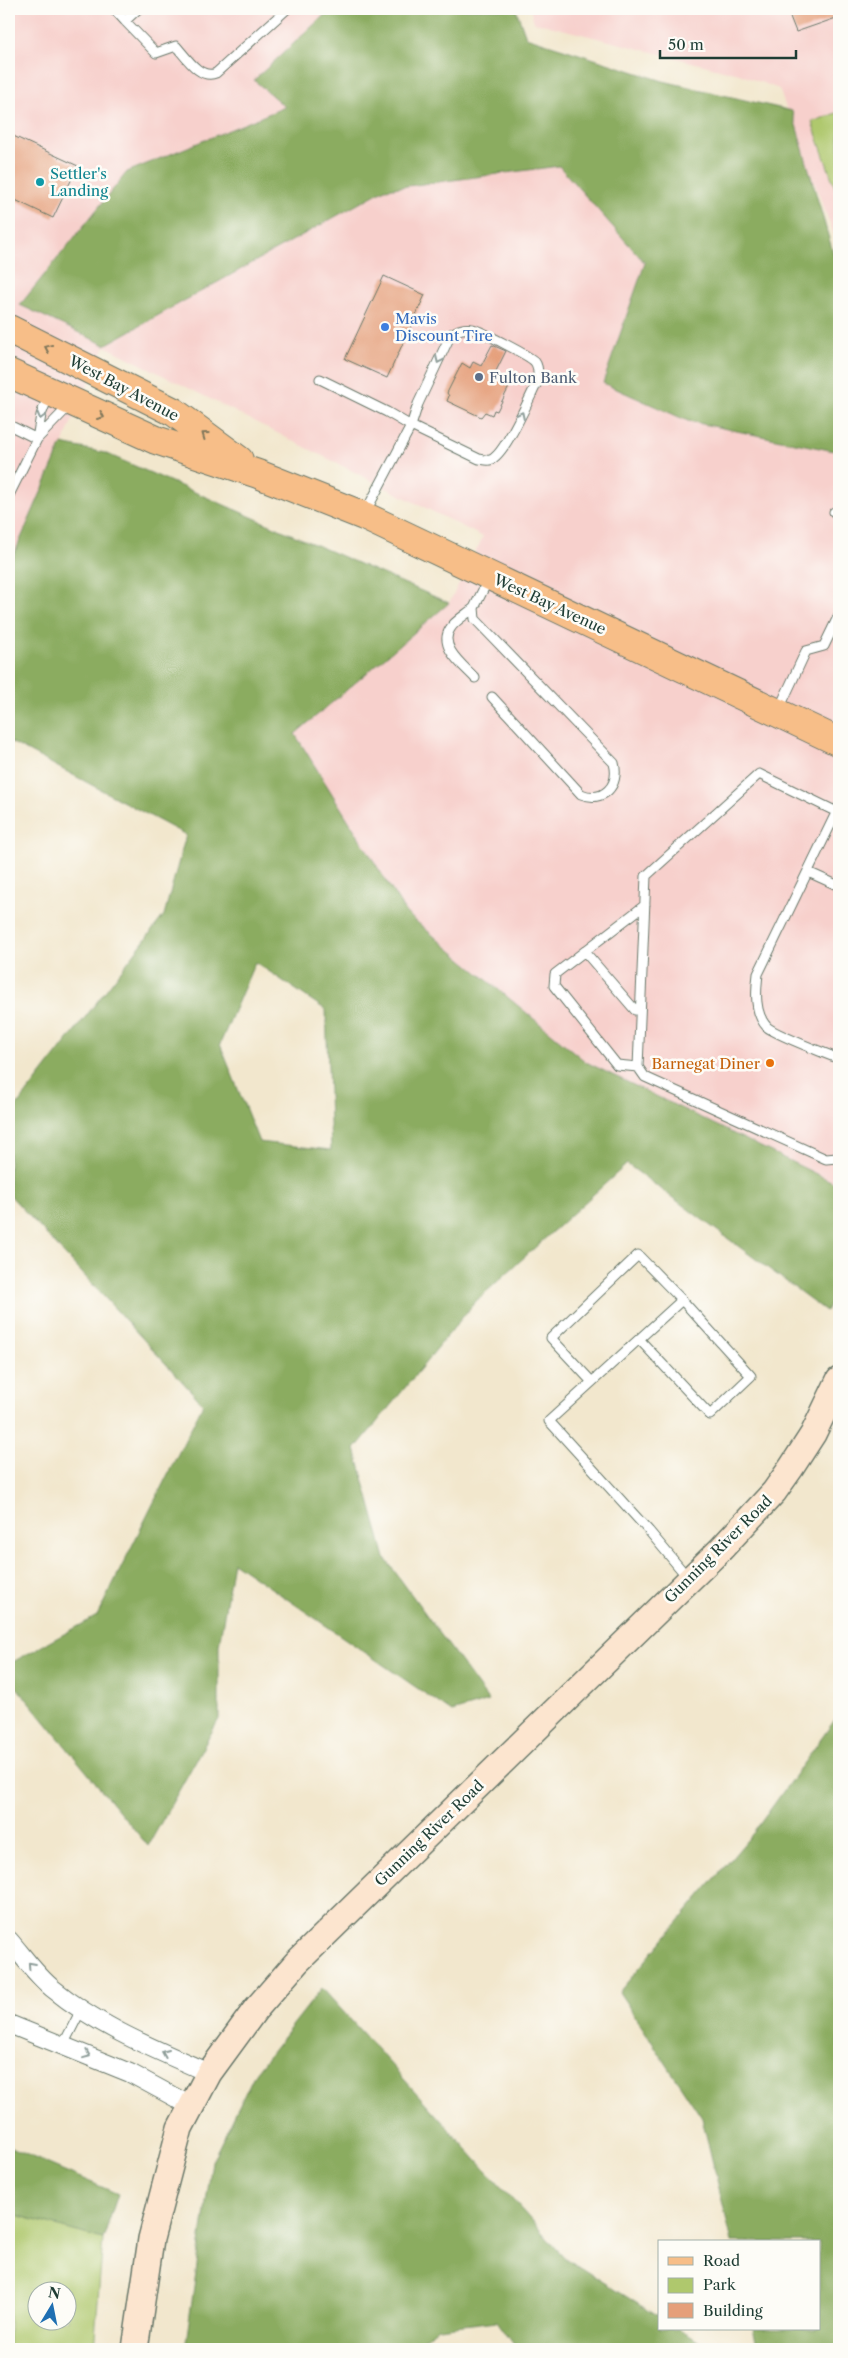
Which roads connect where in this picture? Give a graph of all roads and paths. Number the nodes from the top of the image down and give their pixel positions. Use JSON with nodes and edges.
{"nodes":[{"id":1,"x":114,"y":9,"type":"edge"},
{"id":2,"x":138,"y":9,"type":"edge"},
{"id":3,"x":287,"y":9,"type":"edge"},
{"id":4,"x":125,"y":21,"type":"junction"},
{"id":5,"x":9,"y":329,"type":"edge"},
{"id":6,"x":9,"y":373,"type":"edge"},
{"id":7,"x":320,"y":379,"type":"dead end"},
{"id":8,"x":138,"y":394,"type":"junction"},
{"id":9,"x":61,"y":398,"type":"junction"},
{"id":10,"x":9,"y":425,"type":"edge"},
{"id":11,"x":410,"y":426,"type":"junction"},
{"id":12,"x":37,"y":439,"type":"junction"},
{"id":13,"x":258,"y":474,"type":"junction"},
{"id":14,"x":9,"y":495,"type":"edge"},
{"id":15,"x":364,"y":516,"type":"junction"},
{"id":16,"x":490,"y":575,"type":"junction"},
{"id":17,"x":474,"y":608,"type":"junction"},
{"id":18,"x":839,"y":615,"type":"edge"},
{"id":19,"x":475,"y":678,"type":"dead end"},
{"id":20,"x":492,"y":697,"type":"dead end"},
{"id":21,"x":778,"y":712,"type":"junction"},
{"id":22,"x":839,"y":742,"type":"edge"},
{"id":23,"x":838,"y":809,"type":"edge"},
{"id":24,"x":808,"y":872,"type":"junction"},
{"id":25,"x":839,"y":886,"type":"edge"},
{"id":26,"x":645,"y":905,"type":"junction"},
{"id":27,"x":584,"y":952,"type":"junction"},
{"id":28,"x":640,"y":1010,"type":"junction"},
{"id":29,"x":839,"y":1059,"type":"edge"},
{"id":30,"x":638,"y":1067,"type":"junction"},
{"id":31,"x":839,"y":1155,"type":"edge"},
{"id":32,"x":682,"y":1300,"type":"junction"},
{"id":33,"x":639,"y":1339,"type":"junction"},
{"id":34,"x":839,"y":1380,"type":"edge"},
{"id":35,"x":592,"y":1382,"type":"junction"},
{"id":36,"x":689,"y":1579,"type":"junction"},
{"id":37,"x":9,"y":1940,"type":"edge"},
{"id":38,"x":81,"y":2010,"type":"junction"},
{"id":39,"x":9,"y":2024,"type":"edge"},
{"id":40,"x":63,"y":2045,"type":"junction"},
{"id":41,"x":210,"y":2073,"type":"junction"},
{"id":42,"x":191,"y":2106,"type":"junction"},
{"id":43,"x":135,"y":2349,"type":"edge"}],
"edges":[{"from":1,"to":4,"type":"lane"},
{"from":2,"to":4,"type":"lane"},
{"from":3,"to":4,"type":"lane"},
{"from":8,"to":5,"type":"main road","name":"West Bay Avenue","one_way":true},
{"from":6,"to":9,"type":"main road","name":"West Bay Avenue"},
{"from":7,"to":11,"type":"lane"},
{"from":8,"to":9,"type":"main road"},
{"from":13,"to":8,"type":"main road","name":"West Bay Avenue","one_way":true},
{"from":9,"to":12,"type":"lane"},
{"from":9,"to":12,"type":"lane","one_way":true},
{"from":9,"to":13,"type":"main road","name":"West Bay Avenue","one_way":true},
{"from":10,"to":12,"type":"lane"},
{"from":11,"to":11,"type":"lane","one_way":true},
{"from":11,"to":15,"type":"lane"},
{"from":12,"to":14,"type":"lane"},
{"from":13,"to":15,"type":"main road","name":"West Bay Avenue"},
{"from":15,"to":16,"type":"main road","name":"West Bay Avenue"},
{"from":16,"to":17,"type":"lane"},
{"from":16,"to":21,"type":"main road","name":"West Bay Avenue"},
{"from":17,"to":19,"type":"lane"},
{"from":17,"to":20,"type":"lane"},
{"from":18,"to":21,"type":"lane"},
{"from":21,"to":22,"type":"main road","name":"West Bay Avenue"},
{"from":23,"to":24,"type":"lane"},
{"from":23,"to":26,"type":"lane"},
{"from":24,"to":25,"type":"lane"},
{"from":24,"to":29,"type":"lane"},
{"from":26,"to":27,"type":"lane"},
{"from":26,"to":28,"type":"lane"},
{"from":27,"to":28,"type":"lane"},
{"from":27,"to":30,"type":"lane"},
{"from":28,"to":30,"type":"lane"},
{"from":30,"to":31,"type":"lane"},
{"from":32,"to":33,"type":"lane"},
{"from":32,"to":33,"type":"lane"},
{"from":32,"to":35,"type":"lane"},
{"from":33,"to":35,"type":"lane"},
{"from":34,"to":36,"type":"street","name":"Gunning River Road"},
{"from":35,"to":36,"type":"lane"},
{"from":36,"to":41,"type":"street","name":"Gunning River Road"},
{"from":38,"to":37,"type":"street","one_way":true},
{"from":38,"to":40,"type":"lane"},
{"from":41,"to":38,"type":"street","one_way":true},
{"from":39,"to":40,"type":"street"},
{"from":40,"to":42,"type":"street","one_way":true},
{"from":41,"to":42,"type":"street","name":"Gunning River Road"},
{"from":42,"to":43,"type":"street","name":"Gunning River Road"}]}
